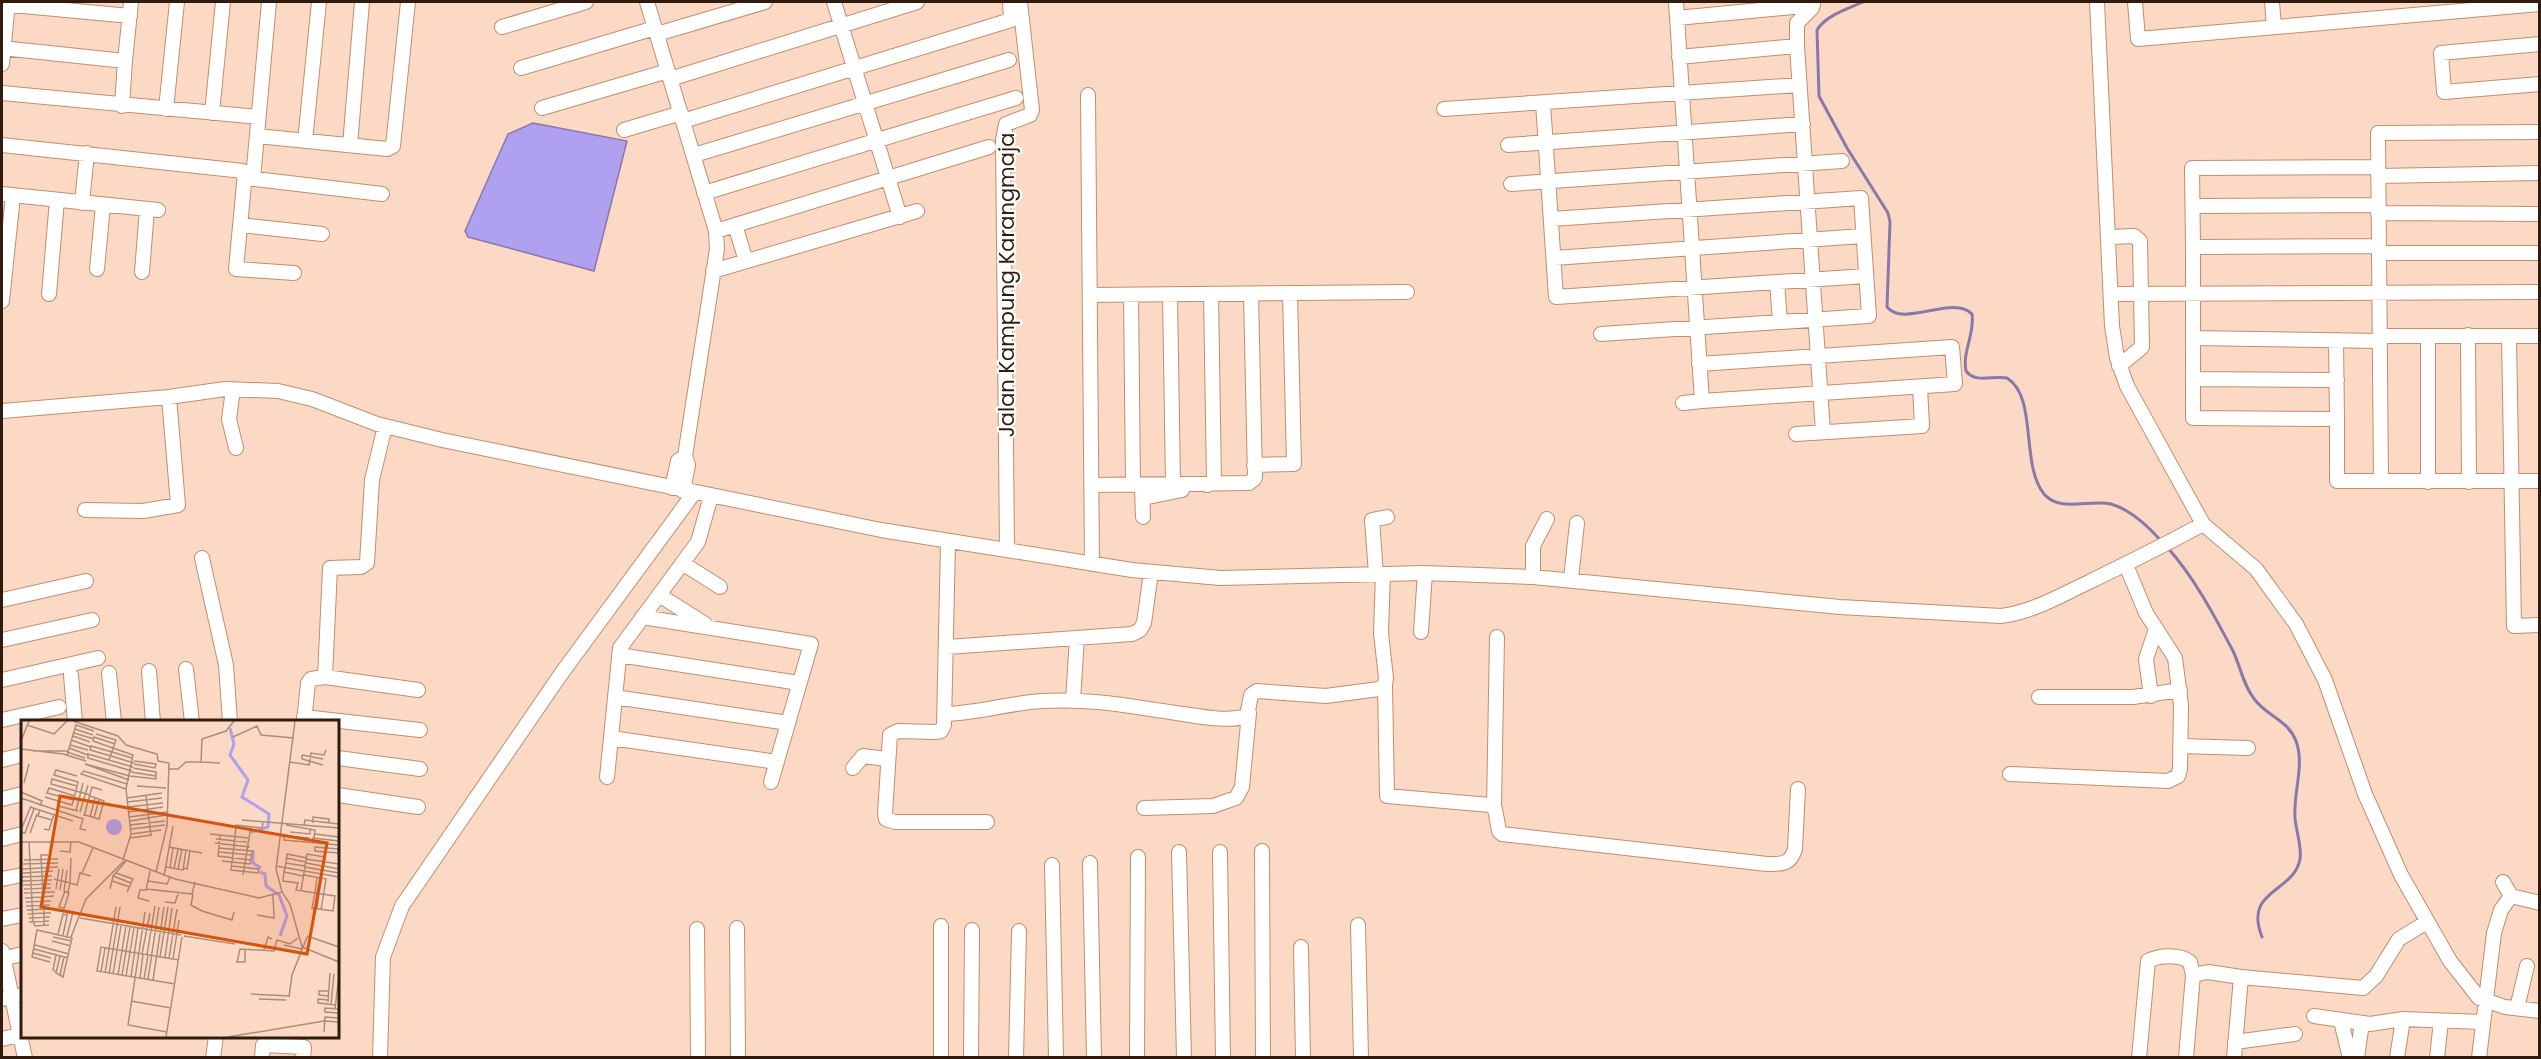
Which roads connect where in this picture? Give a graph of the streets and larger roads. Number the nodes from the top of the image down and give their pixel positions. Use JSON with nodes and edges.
{"nodes":[{"id":1,"x":177,"y":2,"type":"edge"},
{"id":2,"x":223,"y":2,"type":"edge"},
{"id":3,"x":269,"y":2,"type":"edge"},
{"id":4,"x":318,"y":2,"type":"edge"},
{"id":5,"x":362,"y":2,"type":"edge"},
{"id":6,"x":408,"y":2,"type":"edge"},
{"id":7,"x":586,"y":2,"type":"edge"},
{"id":8,"x":647,"y":2,"type":"edge"},
{"id":9,"x":765,"y":2,"type":"edge"},
{"id":10,"x":834,"y":2,"type":"edge"},
{"id":11,"x":917,"y":2,"type":"edge"},
{"id":12,"x":1010,"y":2,"type":"edge"},
{"id":13,"x":1020,"y":2,"type":"edge"},
{"id":14,"x":1676,"y":2,"type":"edge"},
{"id":15,"x":2097,"y":2,"type":"edge"},
{"id":16,"x":2135,"y":2,"type":"edge"},
{"id":17,"x":2272,"y":2,"type":"edge"},
{"id":18,"x":6,"y":3,"type":"edge"},
{"id":19,"x":1813,"y":3,"type":"edge"},
{"id":20,"x":2540,"y":4,"type":"edge"},
{"id":21,"x":131,"y":9,"type":"edge"},
{"id":22,"x":1677,"y":18,"type":"junction"},
{"id":23,"x":841,"y":25,"type":"junction"},
{"id":24,"x":502,"y":27,"type":"dead end"},
{"id":25,"x":2274,"y":27,"type":"junction"},
{"id":26,"x":656,"y":31,"type":"junction"},
{"id":27,"x":2540,"y":44,"type":"edge"},
{"id":28,"x":1797,"y":46,"type":"junction"},
{"id":29,"x":2,"y":48,"type":"edge"},
{"id":30,"x":1679,"y":57,"type":"junction"},
{"id":31,"x":1009,"y":60,"type":"dead end"},
{"id":32,"x":125,"y":61,"type":"junction"},
{"id":33,"x":2,"y":64,"type":"edge"},
{"id":34,"x":521,"y":68,"type":"dead end"},
{"id":35,"x":855,"y":68,"type":"junction"},
{"id":36,"x":669,"y":75,"type":"junction"},
{"id":37,"x":2540,"y":84,"type":"edge"},
{"id":38,"x":1800,"y":86,"type":"junction"},
{"id":39,"x":2,"y":93,"type":"edge"},
{"id":40,"x":1682,"y":93,"type":"junction"},
{"id":41,"x":1088,"y":95,"type":"dead end"},
{"id":42,"x":1016,"y":98,"type":"dead end"},
{"id":43,"x":1543,"y":103,"type":"junction"},
{"id":44,"x":866,"y":104,"type":"junction"},
{"id":45,"x":122,"y":106,"type":"junction"},
{"id":46,"x":542,"y":108,"type":"dead end"},
{"id":47,"x":166,"y":109,"type":"junction"},
{"id":48,"x":1444,"y":109,"type":"dead end"},
{"id":49,"x":212,"y":113,"type":"junction"},
{"id":50,"x":258,"y":117,"type":"junction"},
{"id":51,"x":682,"y":117,"type":"junction"},
{"id":52,"x":1803,"y":124,"type":"junction"},
{"id":53,"x":624,"y":130,"type":"dead end"},
{"id":54,"x":1684,"y":132,"type":"junction"},
{"id":55,"x":2540,"y":132,"type":"edge"},
{"id":56,"x":257,"y":136,"type":"junction"},
{"id":57,"x":877,"y":140,"type":"junction"},
{"id":58,"x":305,"y":141,"type":"junction"},
{"id":59,"x":1546,"y":142,"type":"junction"},
{"id":60,"x":2,"y":145,"type":"edge"},
{"id":61,"x":350,"y":145,"type":"junction"},
{"id":62,"x":1508,"y":145,"type":"dead end"},
{"id":63,"x":990,"y":147,"type":"dead end"},
{"id":64,"x":87,"y":153,"type":"junction"},
{"id":65,"x":694,"y":155,"type":"junction"},
{"id":66,"x":1842,"y":161,"type":"dead end"},
{"id":67,"x":1805,"y":164,"type":"junction"},
{"id":68,"x":1687,"y":171,"type":"junction"},
{"id":69,"x":2378,"y":171,"type":"junction"},
{"id":70,"x":2540,"y":173,"type":"edge"},
{"id":71,"x":249,"y":178,"type":"junction"},
{"id":72,"x":888,"y":178,"type":"junction"},
{"id":73,"x":1548,"y":181,"type":"junction"},
{"id":74,"x":1511,"y":184,"type":"dead end"},
{"id":75,"x":704,"y":193,"type":"junction"},
{"id":76,"x":382,"y":194,"type":"dead end"},
{"id":77,"x":7,"y":195,"type":"edge"},
{"id":78,"x":57,"y":200,"type":"junction"},
{"id":79,"x":1808,"y":202,"type":"junction"},
{"id":80,"x":82,"y":203,"type":"junction"},
{"id":81,"x":103,"y":205,"type":"junction"},
{"id":82,"x":2193,"y":206,"type":"junction"},
{"id":83,"x":2378,"y":209,"type":"junction"},
{"id":84,"x":1689,"y":210,"type":"junction"},
{"id":85,"x":917,"y":212,"type":"dead end"},
{"id":86,"x":2540,"y":214,"type":"edge"},
{"id":87,"x":900,"y":217,"type":"junction"},
{"id":88,"x":1551,"y":219,"type":"junction"},
{"id":89,"x":240,"y":225,"type":"junction"},
{"id":90,"x":735,"y":225,"type":"junction"},
{"id":91,"x":716,"y":231,"type":"junction"},
{"id":92,"x":322,"y":234,"type":"dead end"},
{"id":93,"x":1863,"y":236,"type":"junction"},
{"id":94,"x":2109,"y":237,"type":"junction"},
{"id":95,"x":1810,"y":240,"type":"junction"},
{"id":96,"x":1692,"y":247,"type":"junction"},
{"id":97,"x":2193,"y":247,"type":"junction"},
{"id":98,"x":2378,"y":249,"type":"junction"},
{"id":99,"x":2540,"y":253,"type":"edge"},
{"id":100,"x":1554,"y":258,"type":"junction"},
{"id":101,"x":746,"y":261,"type":"junction"},
{"id":102,"x":97,"y":268,"type":"dead end"},
{"id":103,"x":713,"y":271,"type":"junction"},
{"id":104,"x":142,"y":272,"type":"dead end"},
{"id":105,"x":294,"y":273,"type":"dead end"},
{"id":106,"x":1866,"y":276,"type":"junction"},
{"id":107,"x":1813,"y":280,"type":"junction"},
{"id":108,"x":1777,"y":282,"type":"junction"},
{"id":109,"x":1694,"y":288,"type":"junction"},
{"id":110,"x":1407,"y":292,"type":"dead end"},
{"id":111,"x":2193,"y":292,"type":"junction"},
{"id":112,"x":2540,"y":292,"type":"edge"},
{"id":113,"x":1290,"y":293,"type":"junction"},
{"id":114,"x":2140,"y":293,"type":"junction"},
{"id":115,"x":48,"y":294,"type":"dead end"},
{"id":116,"x":1212,"y":294,"type":"junction"},
{"id":117,"x":1251,"y":294,"type":"junction"},
{"id":118,"x":2111,"y":294,"type":"junction"},
{"id":119,"x":2379,"y":294,"type":"junction"},
{"id":120,"x":1090,"y":295,"type":"junction"},
{"id":121,"x":1131,"y":295,"type":"junction"},
{"id":122,"x":1170,"y":295,"type":"junction"},
{"id":123,"x":2,"y":301,"type":"edge"},
{"id":124,"x":1816,"y":320,"type":"junction"},
{"id":125,"x":1780,"y":322,"type":"junction"},
{"id":126,"x":1697,"y":327,"type":"junction"},
{"id":127,"x":1601,"y":334,"type":"dead end"},
{"id":128,"x":2468,"y":335,"type":"junction"},
{"id":129,"x":2428,"y":336,"type":"junction"},
{"id":130,"x":2509,"y":336,"type":"junction"},
{"id":131,"x":2540,"y":336,"type":"edge"},
{"id":132,"x":2193,"y":338,"type":"junction"},
{"id":133,"x":2379,"y":338,"type":"junction"},
{"id":134,"x":2336,"y":340,"type":"junction"},
{"id":135,"x":1818,"y":356,"type":"junction"},
{"id":136,"x":1700,"y":364,"type":"junction"},
{"id":137,"x":2119,"y":366,"type":"junction"},
{"id":138,"x":2193,"y":379,"type":"junction"},
{"id":139,"x":2337,"y":380,"type":"junction"},
{"id":140,"x":1920,"y":387,"type":"junction"},
{"id":141,"x":233,"y":390,"type":"junction"},
{"id":142,"x":1820,"y":393,"type":"junction"},
{"id":143,"x":168,"y":397,"type":"junction"},
{"id":144,"x":1702,"y":401,"type":"junction"},
{"id":145,"x":1683,"y":403,"type":"dead end"},
{"id":146,"x":2,"y":411,"type":"edge"},
{"id":147,"x":2337,"y":419,"type":"junction"},
{"id":148,"x":385,"y":426,"type":"junction"},
{"id":149,"x":1823,"y":432,"type":"junction"},
{"id":150,"x":1796,"y":434,"type":"dead end"},
{"id":151,"x":236,"y":447,"type":"dead end"},
{"id":152,"x":1254,"y":465,"type":"junction"},
{"id":153,"x":2381,"y":481,"type":"junction"},
{"id":154,"x":2540,"y":481,"type":"edge"},
{"id":155,"x":2428,"y":482,"type":"junction"},
{"id":156,"x":2469,"y":482,"type":"junction"},
{"id":157,"x":2510,"y":482,"type":"junction"},
{"id":158,"x":1214,"y":483,"type":"junction"},
{"id":159,"x":1173,"y":484,"type":"junction"},
{"id":160,"x":1091,"y":485,"type":"junction"},
{"id":161,"x":1139,"y":489,"type":"junction"},
{"id":162,"x":683,"y":491,"type":"junction"},
{"id":163,"x":711,"y":496,"type":"junction"},
{"id":164,"x":85,"y":510,"type":"dead end"},
{"id":165,"x":1143,"y":517,"type":"dead end"},
{"id":166,"x":1387,"y":518,"type":"dead end"},
{"id":167,"x":1547,"y":519,"type":"dead end"},
{"id":168,"x":1577,"y":523,"type":"dead end"},
{"id":169,"x":2203,"y":524,"type":"junction"},
{"id":170,"x":948,"y":542,"type":"junction"},
{"id":171,"x":1007,"y":550,"type":"junction"},
{"id":172,"x":202,"y":558,"type":"dead end"},
{"id":173,"x":682,"y":563,"type":"junction"},
{"id":174,"x":1092,"y":564,"type":"junction"},
{"id":175,"x":2126,"y":565,"type":"junction"},
{"id":176,"x":1151,"y":572,"type":"junction"},
{"id":177,"x":1425,"y":573,"type":"junction"},
{"id":178,"x":1380,"y":574,"type":"junction"},
{"id":179,"x":1533,"y":577,"type":"junction"},
{"id":180,"x":1571,"y":579,"type":"junction"},
{"id":181,"x":86,"y":581,"type":"dead end"},
{"id":182,"x":720,"y":587,"type":"dead end"},
{"id":183,"x":659,"y":595,"type":"junction"},
{"id":184,"x":2,"y":600,"type":"edge"},
{"id":185,"x":642,"y":617,"type":"junction"},
{"id":186,"x":92,"y":620,"type":"dead end"},
{"id":187,"x":2540,"y":625,"type":"edge"},
{"id":188,"x":712,"y":628,"type":"junction"},
{"id":189,"x":2156,"y":629,"type":"junction"},
{"id":190,"x":1421,"y":632,"type":"dead end"},
{"id":191,"x":1497,"y":637,"type":"dead end"},
{"id":192,"x":1077,"y":638,"type":"junction"},
{"id":193,"x":2,"y":640,"type":"edge"},
{"id":194,"x":947,"y":647,"type":"junction"},
{"id":195,"x":619,"y":655,"type":"junction"},
{"id":196,"x":98,"y":658,"type":"dead end"},
{"id":197,"x":186,"y":669,"type":"dead end"},
{"id":198,"x":149,"y":671,"type":"dead end"},
{"id":199,"x":109,"y":673,"type":"dead end"},
{"id":200,"x":71,"y":675,"type":"dead end"},
{"id":201,"x":325,"y":677,"type":"junction"},
{"id":202,"x":2,"y":680,"type":"edge"},
{"id":203,"x":799,"y":684,"type":"junction"},
{"id":204,"x":1385,"y":685,"type":"junction"},
{"id":205,"x":418,"y":690,"type":"dead end"},
{"id":206,"x":2180,"y":690,"type":"junction"},
{"id":207,"x":2151,"y":696,"type":"junction"},
{"id":208,"x":615,"y":697,"type":"junction"},
{"id":209,"x":2039,"y":697,"type":"dead end"},
{"id":210,"x":1073,"y":700,"type":"junction"},
{"id":211,"x":59,"y":707,"type":"dead end"},
{"id":212,"x":1249,"y":713,"type":"junction"},
{"id":213,"x":946,"y":714,"type":"junction"},
{"id":214,"x":304,"y":719,"type":"edge"},
{"id":215,"x":2,"y":720,"type":"edge"},
{"id":216,"x":75,"y":720,"type":"edge"},
{"id":217,"x":114,"y":720,"type":"edge"},
{"id":218,"x":153,"y":720,"type":"edge"},
{"id":219,"x":192,"y":720,"type":"edge"},
{"id":220,"x":230,"y":720,"type":"edge"},
{"id":221,"x":339,"y":722,"type":"edge"},
{"id":222,"x":788,"y":723,"type":"junction"},
{"id":223,"x":420,"y":730,"type":"dead end"},
{"id":224,"x":611,"y":738,"type":"junction"},
{"id":225,"x":2180,"y":746,"type":"junction"},
{"id":226,"x":2248,"y":748,"type":"dead end"},
{"id":227,"x":21,"y":755,"type":"edge"},
{"id":228,"x":339,"y":758,"type":"edge"},
{"id":229,"x":887,"y":759,"type":"junction"},
{"id":230,"x":2,"y":760,"type":"edge"},
{"id":231,"x":777,"y":762,"type":"junction"},
{"id":232,"x":853,"y":768,"type":"dead end"},
{"id":233,"x":420,"y":769,"type":"dead end"},
{"id":234,"x":2010,"y":774,"type":"dead end"},
{"id":235,"x":607,"y":777,"type":"dead end"},
{"id":236,"x":771,"y":782,"type":"dead end"},
{"id":237,"x":1798,"y":789,"type":"dead end"},
{"id":238,"x":21,"y":795,"type":"edge"},
{"id":239,"x":339,"y":795,"type":"edge"},
{"id":240,"x":2,"y":799,"type":"edge"},
{"id":241,"x":418,"y":807,"type":"dead end"},
{"id":242,"x":1494,"y":807,"type":"junction"},
{"id":243,"x":1144,"y":808,"type":"dead end"},
{"id":244,"x":987,"y":822,"type":"dead end"},
{"id":245,"x":21,"y":834,"type":"edge"},
{"id":246,"x":2,"y":839,"type":"edge"},
{"id":247,"x":1262,"y":851,"type":"dead end"},
{"id":248,"x":1179,"y":852,"type":"dead end"},
{"id":249,"x":1220,"y":852,"type":"dead end"},
{"id":250,"x":1138,"y":857,"type":"dead end"},
{"id":251,"x":1090,"y":863,"type":"dead end"},
{"id":252,"x":1052,"y":865,"type":"dead end"},
{"id":253,"x":21,"y":874,"type":"edge"},
{"id":254,"x":2,"y":879,"type":"edge"},
{"id":255,"x":2503,"y":882,"type":"dead end"},
{"id":256,"x":2511,"y":896,"type":"junction"},
{"id":257,"x":2540,"y":903,"type":"edge"},
{"id":258,"x":21,"y":915,"type":"edge"},
{"id":259,"x":2,"y":919,"type":"edge"},
{"id":260,"x":2427,"y":922,"type":"junction"},
{"id":261,"x":1358,"y":925,"type":"dead end"},
{"id":262,"x":941,"y":926,"type":"dead end"},
{"id":263,"x":737,"y":928,"type":"dead end"},
{"id":264,"x":697,"y":929,"type":"dead end"},
{"id":265,"x":972,"y":930,"type":"dead end"},
{"id":266,"x":1019,"y":931,"type":"dead end"},
{"id":267,"x":1301,"y":947,"type":"dead end"},
{"id":268,"x":21,"y":954,"type":"edge"},
{"id":269,"x":2,"y":956,"type":"edge"},
{"id":270,"x":2527,"y":966,"type":"dead end"},
{"id":271,"x":2193,"y":975,"type":"junction"},
{"id":272,"x":2241,"y":977,"type":"junction"},
{"id":273,"x":12,"y":997,"type":"edge"},
{"id":274,"x":2487,"y":1002,"type":"junction"},
{"id":275,"x":2517,"y":1008,"type":"junction"},
{"id":276,"x":2540,"y":1011,"type":"edge"},
{"id":277,"x":2314,"y":1016,"type":"dead end"},
{"id":278,"x":2403,"y":1019,"type":"junction"},
{"id":279,"x":2341,"y":1021,"type":"junction"},
{"id":280,"x":2441,"y":1022,"type":"junction"},
{"id":281,"x":2483,"y":1022,"type":"junction"},
{"id":282,"x":2362,"y":1023,"type":"junction"},
{"id":283,"x":21,"y":1034,"type":"edge"},
{"id":284,"x":2295,"y":1034,"type":"dead end"},
{"id":285,"x":22,"y":1038,"type":"edge"},
{"id":286,"x":216,"y":1038,"type":"edge"},
{"id":287,"x":2,"y":1039,"type":"edge"},
{"id":288,"x":2235,"y":1042,"type":"junction"},
{"id":289,"x":25,"y":1058,"type":"edge"},
{"id":290,"x":213,"y":1058,"type":"edge"},
{"id":291,"x":262,"y":1058,"type":"edge"},
{"id":292,"x":303,"y":1058,"type":"edge"},
{"id":293,"x":380,"y":1058,"type":"edge"},
{"id":294,"x":698,"y":1058,"type":"edge"},
{"id":295,"x":738,"y":1058,"type":"edge"},
{"id":296,"x":941,"y":1058,"type":"edge"},
{"id":297,"x":972,"y":1058,"type":"edge"},
{"id":298,"x":1016,"y":1058,"type":"edge"},
{"id":299,"x":1056,"y":1058,"type":"edge"},
{"id":300,"x":1094,"y":1058,"type":"edge"},
{"id":301,"x":1137,"y":1058,"type":"edge"},
{"id":302,"x":1184,"y":1058,"type":"edge"},
{"id":303,"x":1224,"y":1058,"type":"edge"},
{"id":304,"x":1263,"y":1058,"type":"edge"},
{"id":305,"x":1304,"y":1058,"type":"edge"},
{"id":306,"x":1360,"y":1058,"type":"edge"},
{"id":307,"x":2139,"y":1058,"type":"edge"},
{"id":308,"x":2186,"y":1058,"type":"edge"},
{"id":309,"x":2234,"y":1058,"type":"edge"},
{"id":310,"x":2350,"y":1058,"type":"edge"},
{"id":311,"x":2357,"y":1058,"type":"edge"},
{"id":312,"x":2397,"y":1058,"type":"edge"},
{"id":313,"x":2437,"y":1058,"type":"edge"},
{"id":314,"x":2479,"y":1058,"type":"edge"}],
"edges":[{"from":1,"to":47,"type":"street"},
{"from":2,"to":49,"type":"street"},
{"from":3,"to":50,"type":"street"},
{"from":4,"to":58,"type":"street"},
{"from":5,"to":61,"type":"street"},
{"from":6,"to":61,"type":"street"},
{"from":7,"to":24,"type":"street"},
{"from":8,"to":26,"type":"street"},
{"from":9,"to":26,"type":"street"},
{"from":10,"to":23,"type":"street"},
{"from":11,"to":23,"type":"street"},
{"from":12,"to":35,"type":"street"},
{"from":13,"to":171,"type":"street","name":"Jalan Kampung Karangmaja"},
{"from":14,"to":22,"type":"street"},
{"from":15,"to":94,"type":"street"},
{"from":16,"to":25,"type":"street"},
{"from":17,"to":25,"type":"street"},
{"from":18,"to":21,"type":"street"},
{"from":18,"to":29,"type":"street"},
{"from":19,"to":22,"type":"street"},
{"from":19,"to":28,"type":"street"},
{"from":20,"to":25,"type":"street"},
{"from":21,"to":32,"type":"street"},
{"from":22,"to":30,"type":"street"},
{"from":23,"to":35,"type":"street"},
{"from":23,"to":36,"type":"street"},
{"from":26,"to":34,"type":"street"},
{"from":26,"to":36,"type":"street"},
{"from":27,"to":37,"type":"street"},
{"from":28,"to":30,"type":"street"},
{"from":28,"to":38,"type":"street"},
{"from":29,"to":32,"type":"street"},
{"from":29,"to":33,"type":"street"},
{"from":30,"to":40,"type":"street"},
{"from":31,"to":44,"type":"street"},
{"from":32,"to":45,"type":"street"},
{"from":35,"to":44,"type":"street"},
{"from":35,"to":51,"type":"street"},
{"from":36,"to":46,"type":"street"},
{"from":36,"to":51,"type":"street"},
{"from":38,"to":40,"type":"street"},
{"from":38,"to":52,"type":"street"},
{"from":39,"to":45,"type":"street"},
{"from":40,"to":43,"type":"street"},
{"from":40,"to":54,"type":"street"},
{"from":41,"to":120,"type":"street"},
{"from":42,"to":57,"type":"street"},
{"from":43,"to":48,"type":"street"},
{"from":43,"to":59,"type":"street"},
{"from":44,"to":57,"type":"street"},
{"from":44,"to":65,"type":"street"},
{"from":45,"to":47,"type":"street"},
{"from":47,"to":49,"type":"street"},
{"from":49,"to":50,"type":"street"},
{"from":50,"to":56,"type":"street"},
{"from":51,"to":53,"type":"street"},
{"from":51,"to":65,"type":"street"},
{"from":52,"to":54,"type":"street"},
{"from":52,"to":67,"type":"street"},
{"from":54,"to":59,"type":"street"},
{"from":54,"to":68,"type":"street"},
{"from":55,"to":69,"type":"street"},
{"from":56,"to":58,"type":"street"},
{"from":56,"to":71,"type":"street"},
{"from":57,"to":72,"type":"street"},
{"from":57,"to":75,"type":"street"},
{"from":58,"to":61,"type":"street"},
{"from":59,"to":62,"type":"street"},
{"from":59,"to":73,"type":"street"},
{"from":60,"to":64,"type":"street"},
{"from":63,"to":72,"type":"street"},
{"from":64,"to":71,"type":"street"},
{"from":64,"to":80,"type":"street"},
{"from":65,"to":75,"type":"street"},
{"from":66,"to":67,"type":"street"},
{"from":67,"to":68,"type":"street"},
{"from":67,"to":79,"type":"street"},
{"from":68,"to":73,"type":"street"},
{"from":68,"to":84,"type":"street"},
{"from":69,"to":70,"type":"street"},
{"from":69,"to":82,"type":"street"},
{"from":69,"to":83,"type":"street"},
{"from":71,"to":76,"type":"street"},
{"from":71,"to":89,"type":"street"},
{"from":72,"to":87,"type":"street"},
{"from":72,"to":90,"type":"street"},
{"from":73,"to":74,"type":"street"},
{"from":73,"to":88,"type":"street"},
{"from":75,"to":91,"type":"street"},
{"from":77,"to":78,"type":"street"},
{"from":77,"to":123,"type":"street"},
{"from":78,"to":80,"type":"street"},
{"from":78,"to":115,"type":"street"},
{"from":79,"to":84,"type":"street"},
{"from":79,"to":93,"type":"street"},
{"from":79,"to":95,"type":"street"},
{"from":80,"to":81,"type":"street"},
{"from":81,"to":102,"type":"street"},
{"from":81,"to":104,"type":"street"},
{"from":82,"to":83,"type":"street"},
{"from":82,"to":97,"type":"street"},
{"from":83,"to":86,"type":"street"},
{"from":83,"to":98,"type":"street"},
{"from":84,"to":88,"type":"street"},
{"from":84,"to":96,"type":"street"},
{"from":85,"to":87,"type":"street"},
{"from":87,"to":101,"type":"street"},
{"from":88,"to":100,"type":"street"},
{"from":89,"to":92,"type":"street"},
{"from":89,"to":105,"type":"street"},
{"from":90,"to":91,"type":"street"},
{"from":90,"to":101,"type":"street"},
{"from":91,"to":103,"type":"street"},
{"from":93,"to":95,"type":"street"},
{"from":93,"to":106,"type":"street"},
{"from":94,"to":114,"type":"street"},
{"from":94,"to":118,"type":"street"},
{"from":95,"to":96,"type":"street"},
{"from":95,"to":107,"type":"street"},
{"from":96,"to":100,"type":"street"},
{"from":96,"to":109,"type":"street"},
{"from":97,"to":98,"type":"street"},
{"from":97,"to":111,"type":"street"},
{"from":98,"to":99,"type":"street"},
{"from":98,"to":119,"type":"street"},
{"from":100,"to":109,"type":"street"},
{"from":101,"to":103,"type":"street"},
{"from":103,"to":162,"type":"street"},
{"from":106,"to":107,"type":"street"},
{"from":106,"to":124,"type":"street"},
{"from":107,"to":108,"type":"street"},
{"from":107,"to":124,"type":"street"},
{"from":108,"to":109,"type":"street"},
{"from":108,"to":125,"type":"street"},
{"from":109,"to":126,"type":"street"},
{"from":110,"to":113,"type":"street"},
{"from":111,"to":114,"type":"street"},
{"from":111,"to":119,"type":"street"},
{"from":111,"to":132,"type":"street"},
{"from":112,"to":119,"type":"street"},
{"from":113,"to":117,"type":"street"},
{"from":113,"to":152,"type":"street"},
{"from":114,"to":118,"type":"street"},
{"from":114,"to":137,"type":"street"},
{"from":116,"to":117,"type":"street"},
{"from":116,"to":122,"type":"street"},
{"from":116,"to":158,"type":"street"},
{"from":117,"to":152,"type":"street"},
{"from":118,"to":137,"type":"street"},
{"from":119,"to":133,"type":"street"},
{"from":120,"to":121,"type":"street"},
{"from":120,"to":160,"type":"street"},
{"from":121,"to":122,"type":"street"},
{"from":121,"to":161,"type":"street"},
{"from":122,"to":159,"type":"street"},
{"from":124,"to":125,"type":"street"},
{"from":124,"to":135,"type":"street"},
{"from":125,"to":126,"type":"street"},
{"from":126,"to":127,"type":"street"},
{"from":126,"to":136,"type":"street"},
{"from":128,"to":129,"type":"street"},
{"from":128,"to":130,"type":"street"},
{"from":128,"to":156,"type":"street"},
{"from":129,"to":133,"type":"street"},
{"from":129,"to":155,"type":"street"},
{"from":130,"to":131,"type":"street"},
{"from":130,"to":157,"type":"street"},
{"from":132,"to":134,"type":"street"},
{"from":132,"to":138,"type":"street"},
{"from":133,"to":134,"type":"street"},
{"from":133,"to":153,"type":"street"},
{"from":134,"to":139,"type":"street"},
{"from":135,"to":136,"type":"street"},
{"from":135,"to":140,"type":"street"},
{"from":135,"to":142,"type":"street"},
{"from":136,"to":144,"type":"street"},
{"from":137,"to":169,"type":"street"},
{"from":138,"to":139,"type":"street"},
{"from":138,"to":147,"type":"street"},
{"from":139,"to":147,"type":"street"},
{"from":140,"to":142,"type":"street"},
{"from":140,"to":149,"type":"street"},
{"from":141,"to":143,"type":"street"},
{"from":141,"to":148,"type":"street"},
{"from":141,"to":151,"type":"street"},
{"from":142,"to":144,"type":"street"},
{"from":142,"to":149,"type":"street"},
{"from":143,"to":146,"type":"street"},
{"from":143,"to":164,"type":"street"},
{"from":144,"to":145,"type":"street"},
{"from":147,"to":153,"type":"street"},
{"from":148,"to":162,"type":"street"},
{"from":148,"to":201,"type":"street"},
{"from":149,"to":150,"type":"street"},
{"from":152,"to":158,"type":"street"},
{"from":153,"to":155,"type":"street"},
{"from":154,"to":157,"type":"street"},
{"from":155,"to":156,"type":"street"},
{"from":156,"to":157,"type":"street"},
{"from":157,"to":187,"type":"street"},
{"from":158,"to":159,"type":"street"},
{"from":158,"to":161,"type":"street"},
{"from":159,"to":161,"type":"street"},
{"from":160,"to":161,"type":"street"},
{"from":160,"to":174,"type":"street"},
{"from":161,"to":165,"type":"street"},
{"from":162,"to":163,"type":"street"},
{"from":162,"to":293,"type":"street"},
{"from":163,"to":170,"type":"street"},
{"from":163,"to":173,"type":"street"},
{"from":166,"to":178,"type":"street"},
{"from":167,"to":179,"type":"street"},
{"from":168,"to":180,"type":"street"},
{"from":169,"to":175,"type":"street"},
{"from":169,"to":260,"type":"street"},
{"from":170,"to":171,"type":"street"},
{"from":170,"to":194,"type":"street"},
{"from":171,"to":174,"type":"street"},
{"from":172,"to":220,"type":"street"},
{"from":173,"to":182,"type":"street"},
{"from":173,"to":183,"type":"street"},
{"from":174,"to":176,"type":"street"},
{"from":175,"to":180,"type":"street"},
{"from":175,"to":189,"type":"street"},
{"from":176,"to":178,"type":"street"},
{"from":176,"to":192,"type":"street"},
{"from":177,"to":178,"type":"street"},
{"from":177,"to":179,"type":"street"},
{"from":177,"to":190,"type":"street"},
{"from":178,"to":204,"type":"street"},
{"from":179,"to":180,"type":"street"},
{"from":181,"to":184,"type":"street"},
{"from":183,"to":185,"type":"street"},
{"from":183,"to":188,"type":"street"},
{"from":185,"to":188,"type":"street"},
{"from":185,"to":195,"type":"street"},
{"from":186,"to":193,"type":"street"},
{"from":188,"to":203,"type":"street"},
{"from":189,"to":206,"type":"street"},
{"from":189,"to":207,"type":"street"},
{"from":191,"to":242,"type":"street"},
{"from":192,"to":194,"type":"street"},
{"from":192,"to":210,"type":"street"},
{"from":194,"to":213,"type":"street"},
{"from":195,"to":203,"type":"street"},
{"from":195,"to":208,"type":"street"},
{"from":196,"to":202,"type":"street"},
{"from":197,"to":219,"type":"street"},
{"from":198,"to":218,"type":"street"},
{"from":199,"to":217,"type":"street"},
{"from":200,"to":216,"type":"street"},
{"from":201,"to":205,"type":"street"},
{"from":201,"to":214,"type":"street"},
{"from":203,"to":222,"type":"street"},
{"from":204,"to":212,"type":"street"},
{"from":204,"to":242,"type":"street"},
{"from":206,"to":207,"type":"street"},
{"from":206,"to":225,"type":"street"},
{"from":207,"to":209,"type":"street"},
{"from":208,"to":222,"type":"street"},
{"from":208,"to":224,"type":"street"},
{"from":210,"to":212,"type":"street"},
{"from":210,"to":213,"type":"street"},
{"from":211,"to":215,"type":"street"},
{"from":212,"to":243,"type":"street"},
{"from":213,"to":229,"type":"street"},
{"from":221,"to":223,"type":"street"},
{"from":222,"to":231,"type":"street"},
{"from":224,"to":231,"type":"street"},
{"from":224,"to":235,"type":"street"},
{"from":225,"to":226,"type":"street"},
{"from":225,"to":234,"type":"street"},
{"from":227,"to":230,"type":"street"},
{"from":228,"to":233,"type":"street"},
{"from":229,"to":232,"type":"street"},
{"from":229,"to":244,"type":"street"},
{"from":231,"to":236,"type":"street"},
{"from":237,"to":242,"type":"street"},
{"from":238,"to":240,"type":"street"},
{"from":239,"to":241,"type":"street"},
{"from":245,"to":246,"type":"street"},
{"from":247,"to":304,"type":"street"},
{"from":248,"to":302,"type":"street"},
{"from":249,"to":303,"type":"street"},
{"from":250,"to":301,"type":"street"},
{"from":251,"to":300,"type":"street"},
{"from":252,"to":299,"type":"street"},
{"from":253,"to":254,"type":"street"},
{"from":255,"to":256,"type":"street"},
{"from":256,"to":257,"type":"street"},
{"from":256,"to":274,"type":"street"},
{"from":258,"to":259,"type":"street"},
{"from":260,"to":272,"type":"street"},
{"from":260,"to":274,"type":"street"},
{"from":261,"to":306,"type":"street"},
{"from":262,"to":296,"type":"street"},
{"from":263,"to":295,"type":"street"},
{"from":264,"to":294,"type":"street"},
{"from":265,"to":297,"type":"street"},
{"from":266,"to":298,"type":"street"},
{"from":267,"to":305,"type":"street"},
{"from":268,"to":269,"type":"street"},
{"from":269,"to":273,"type":"street"},
{"from":270,"to":275,"type":"street"},
{"from":271,"to":272,"type":"street"},
{"from":271,"to":307,"type":"street"},
{"from":271,"to":308,"type":"street"},
{"from":272,"to":288,"type":"street"},
{"from":273,"to":283,"type":"street"},
{"from":274,"to":275,"type":"street"},
{"from":274,"to":281,"type":"street"},
{"from":275,"to":276,"type":"street"},
{"from":277,"to":279,"type":"street"},
{"from":278,"to":280,"type":"street"},
{"from":278,"to":282,"type":"street"},
{"from":278,"to":312,"type":"street"},
{"from":279,"to":282,"type":"street"},
{"from":279,"to":310,"type":"street"},
{"from":280,"to":281,"type":"street"},
{"from":280,"to":313,"type":"street"},
{"from":281,"to":314,"type":"street"},
{"from":282,"to":311,"type":"street"},
{"from":283,"to":287,"type":"street"},
{"from":284,"to":288,"type":"street"},
{"from":285,"to":289,"type":"street"},
{"from":286,"to":290,"type":"street"},
{"from":288,"to":309,"type":"street"},
{"from":291,"to":292,"type":"street"}]}
